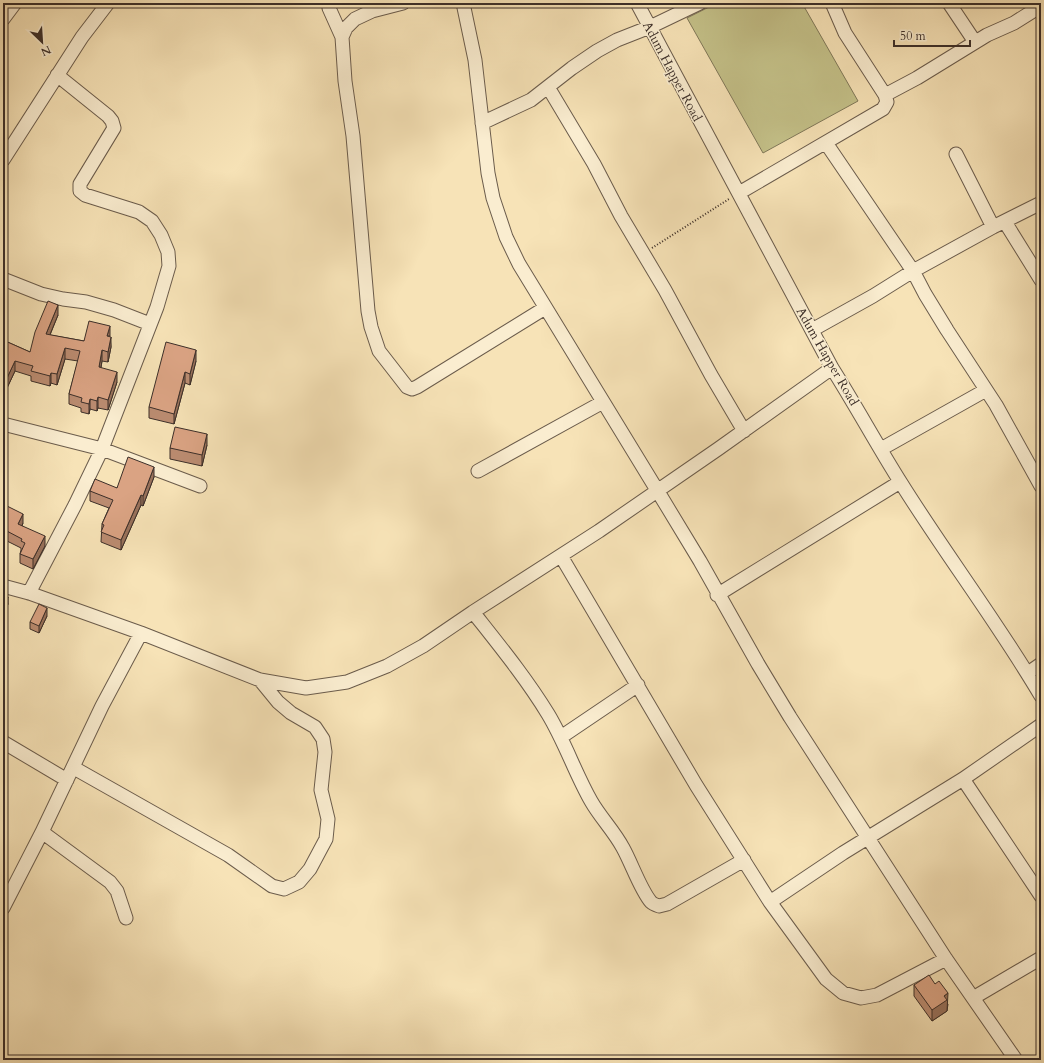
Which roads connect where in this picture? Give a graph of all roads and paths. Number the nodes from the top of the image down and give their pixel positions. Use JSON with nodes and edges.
{"nodes":[{"id":1,"x":15,"y":3,"type":"edge"},
{"id":2,"x":108,"y":3,"type":"edge"},
{"id":3,"x":329,"y":3,"type":"edge"},
{"id":4,"x":403,"y":3,"type":"edge"},
{"id":5,"x":463,"y":3,"type":"edge"},
{"id":6,"x":637,"y":3,"type":"edge"},
{"id":7,"x":700,"y":3,"type":"edge"},
{"id":8,"x":832,"y":3,"type":"edge"},
{"id":9,"x":949,"y":3,"type":"edge"},
{"id":10,"x":1041,"y":6,"type":"edge"},
{"id":11,"x":3,"y":19,"type":"edge"},
{"id":12,"x":650,"y":27,"type":"junction"},
{"id":13,"x":342,"y":37,"type":"junction"},
{"id":14,"x":976,"y":42,"type":"junction"},
{"id":15,"x":57,"y":76,"type":"junction"},
{"id":16,"x":548,"y":87,"type":"junction"},
{"id":17,"x":885,"y":95,"type":"junction"},
{"id":18,"x":482,"y":123,"type":"junction"},
{"id":19,"x":826,"y":143,"type":"junction"},
{"id":20,"x":956,"y":154,"type":"dead end"},
{"id":21,"x":3,"y":160,"type":"edge"},
{"id":22,"x":739,"y":193,"type":"junction"},
{"id":23,"x":1041,"y":203,"type":"edge"},
{"id":24,"x":1005,"y":222,"type":"junction"},
{"id":25,"x":993,"y":227,"type":"junction"},
{"id":26,"x":643,"y":254,"type":"junction"},
{"id":27,"x":913,"y":271,"type":"junction"},
{"id":28,"x":3,"y":279,"type":"edge"},
{"id":29,"x":1041,"y":280,"type":"edge"},
{"id":30,"x":546,"y":308,"type":"junction"},
{"id":31,"x":150,"y":324,"type":"junction"},
{"id":32,"x":812,"y":330,"type":"junction"},
{"id":33,"x":832,"y":368,"type":"junction"},
{"id":34,"x":986,"y":390,"type":"junction"},
{"id":35,"x":603,"y":402,"type":"junction"},
{"id":36,"x":3,"y":424,"type":"edge"},
{"id":37,"x":744,"y":431,"type":"junction"},
{"id":38,"x":102,"y":449,"type":"junction"},
{"id":39,"x":881,"y":449,"type":"junction"},
{"id":40,"x":478,"y":471,"type":"dead end"},
{"id":41,"x":900,"y":482,"type":"junction"},
{"id":42,"x":200,"y":486,"type":"dead end"},
{"id":43,"x":1041,"y":486,"type":"edge"},
{"id":44,"x":657,"y":490,"type":"junction"},
{"id":45,"x":561,"y":556,"type":"junction"},
{"id":46,"x":3,"y":586,"type":"edge"},
{"id":47,"x":29,"y":593,"type":"junction"},
{"id":48,"x":718,"y":595,"type":"junction"},
{"id":49,"x":473,"y":612,"type":"junction"},
{"id":50,"x":141,"y":633,"type":"junction"},
{"id":51,"x":1041,"y":664,"type":"edge"},
{"id":52,"x":1028,"y":673,"type":"junction"},
{"id":53,"x":260,"y":680,"type":"junction"},
{"id":54,"x":638,"y":685,"type":"junction"},
{"id":55,"x":1041,"y":696,"type":"edge"},
{"id":56,"x":1041,"y":725,"type":"edge"},
{"id":57,"x":561,"y":737,"type":"junction"},
{"id":58,"x":3,"y":742,"type":"edge"},
{"id":59,"x":74,"y":768,"type":"junction"},
{"id":60,"x":963,"y":779,"type":"junction"},
{"id":61,"x":66,"y":780,"type":"junction"},
{"id":62,"x":42,"y":832,"type":"junction"},
{"id":63,"x":867,"y":837,"type":"junction"},
{"id":64,"x":744,"y":860,"type":"junction"},
{"id":65,"x":1041,"y":896,"type":"edge"},
{"id":66,"x":770,"y":902,"type":"junction"},
{"id":67,"x":3,"y":908,"type":"edge"},
{"id":68,"x":126,"y":918,"type":"dead end"},
{"id":69,"x":1041,"y":958,"type":"edge"},
{"id":70,"x":946,"y":959,"type":"junction"},
{"id":71,"x":973,"y":998,"type":"junction"},
{"id":72,"x":1010,"y":1058,"type":"edge"}],
"edges":[{"from":1,"to":11,"type":"street"},
{"from":2,"to":15,"type":"street"},
{"from":3,"to":13,"type":"street"},
{"from":4,"to":13,"type":"street"},
{"from":5,"to":18,"type":"street"},
{"from":6,"to":12,"type":"street","name":"Adum Happer Road"},
{"from":7,"to":12,"type":"street"},
{"from":8,"to":17,"type":"street"},
{"from":9,"to":14,"type":"street"},
{"from":10,"to":14,"type":"street"},
{"from":12,"to":16,"type":"street"},
{"from":12,"to":22,"type":"street","name":"Adum Happer Road"},
{"from":13,"to":30,"type":"street"},
{"from":14,"to":17,"type":"street"},
{"from":15,"to":21,"type":"street"},
{"from":15,"to":31,"type":"street"},
{"from":16,"to":18,"type":"street"},
{"from":16,"to":26,"type":"street"},
{"from":17,"to":19,"type":"street"},
{"from":18,"to":30,"type":"street"},
{"from":19,"to":22,"type":"street"},
{"from":19,"to":27,"type":"street"},
{"from":20,"to":25,"type":"street"},
{"from":22,"to":26,"type":"path"},
{"from":22,"to":32,"type":"street","name":"Adum Happer Road"},
{"from":23,"to":24,"type":"street"},
{"from":24,"to":25,"type":"street"},
{"from":24,"to":29,"type":"street"},
{"from":25,"to":27,"type":"street"},
{"from":26,"to":37,"type":"street"},
{"from":27,"to":32,"type":"street"},
{"from":27,"to":34,"type":"street"},
{"from":28,"to":31,"type":"street"},
{"from":30,"to":35,"type":"street"},
{"from":31,"to":38,"type":"street"},
{"from":32,"to":33,"type":"street","name":"Adum Happer Road"},
{"from":33,"to":37,"type":"street"},
{"from":33,"to":39,"type":"street","name":"Adum Happer Road"},
{"from":34,"to":39,"type":"street"},
{"from":34,"to":43,"type":"street"},
{"from":35,"to":40,"type":"street"},
{"from":35,"to":44,"type":"street"},
{"from":36,"to":38,"type":"street"},
{"from":37,"to":44,"type":"street"},
{"from":38,"to":42,"type":"street"},
{"from":38,"to":47,"type":"street"},
{"from":39,"to":41,"type":"street","name":"Adum Happer Road"},
{"from":41,"to":48,"type":"street"},
{"from":41,"to":52,"type":"street","name":"Adum Happer Road"},
{"from":44,"to":45,"type":"street"},
{"from":44,"to":48,"type":"street"},
{"from":45,"to":49,"type":"street"},
{"from":45,"to":54,"type":"street"},
{"from":46,"to":47,"type":"street"},
{"from":47,"to":50,"type":"street"},
{"from":48,"to":63,"type":"street"},
{"from":49,"to":53,"type":"street"},
{"from":49,"to":57,"type":"street"},
{"from":50,"to":53,"type":"street"},
{"from":50,"to":59,"type":"street"},
{"from":51,"to":52,"type":"street"},
{"from":52,"to":55,"type":"street","name":"Adum Happer Road"},
{"from":53,"to":59,"type":"street"},
{"from":54,"to":57,"type":"street"},
{"from":54,"to":64,"type":"street"},
{"from":56,"to":60,"type":"street"},
{"from":57,"to":64,"type":"street"},
{"from":58,"to":61,"type":"street"},
{"from":59,"to":61,"type":"street"},
{"from":60,"to":63,"type":"street"},
{"from":60,"to":65,"type":"street"},
{"from":61,"to":62,"type":"street"},
{"from":62,"to":67,"type":"street"},
{"from":62,"to":68,"type":"street"},
{"from":63,"to":66,"type":"street"},
{"from":63,"to":70,"type":"street"},
{"from":64,"to":66,"type":"street"},
{"from":66,"to":70,"type":"street"},
{"from":69,"to":71,"type":"street"},
{"from":70,"to":71,"type":"street"},
{"from":71,"to":72,"type":"street"}]}
